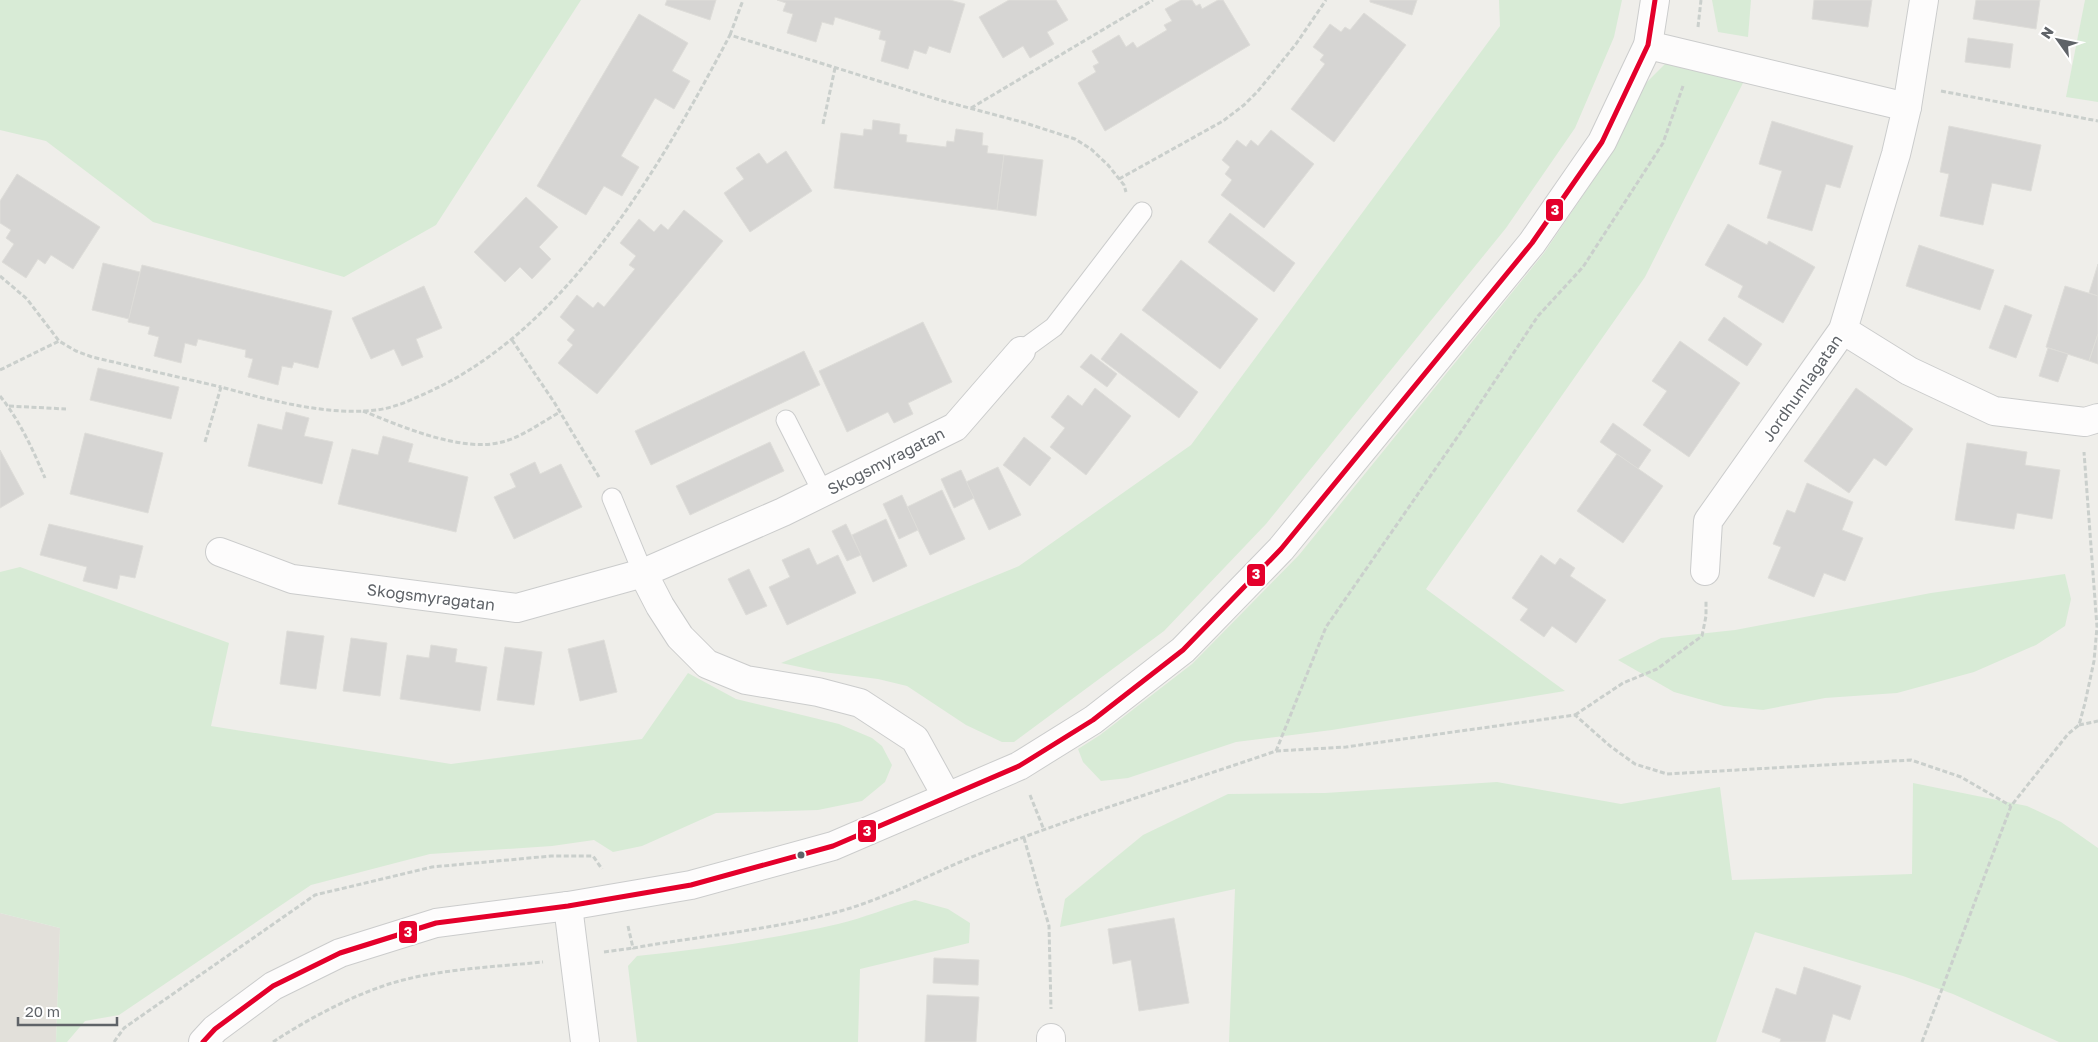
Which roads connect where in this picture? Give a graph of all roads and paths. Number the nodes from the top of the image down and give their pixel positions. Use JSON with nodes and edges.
{"nodes":[{"id":1,"x":742,"y":0,"type":"edge"},
{"id":2,"x":1153,"y":0,"type":"edge"},
{"id":3,"x":1326,"y":0,"type":"edge"},
{"id":4,"x":1655,"y":0,"type":"edge"},
{"id":5,"x":1701,"y":0,"type":"edge"},
{"id":6,"x":1924,"y":0,"type":"edge"},
{"id":7,"x":730,"y":35,"type":"junction"},
{"id":8,"x":1648,"y":45,"type":"junction"},
{"id":9,"x":1694,"y":56,"type":"junction"},
{"id":10,"x":836,"y":68,"type":"junction"},
{"id":11,"x":970,"y":108,"type":"junction"},
{"id":12,"x":1908,"y":108,"type":"junction"},
{"id":13,"x":2098,"y":121,"type":"edge"},
{"id":14,"x":823,"y":124,"type":"dead end"},
{"id":15,"x":1119,"y":179,"type":"junction"},
{"id":16,"x":1138,"y":216,"type":"joint"},
{"id":17,"x":0,"y":276,"type":"edge"},
{"id":18,"x":1843,"y":330,"type":"junction"},
{"id":19,"x":512,"y":340,"type":"junction"},
{"id":20,"x":59,"y":341,"type":"junction"},
{"id":21,"x":1021,"y":352,"type":"joint"},
{"id":22,"x":0,"y":370,"type":"edge"},
{"id":23,"x":221,"y":387,"type":"junction"},
{"id":24,"x":0,"y":396,"type":"edge"},
{"id":25,"x":8,"y":406,"type":"junction"},
{"id":26,"x":66,"y":409,"type":"dead end"},
{"id":27,"x":360,"y":410,"type":"junction"},
{"id":28,"x":560,"y":412,"type":"junction"},
{"id":29,"x":786,"y":420,"type":"dead end"},
{"id":30,"x":2091,"y":420,"type":"edge"},
{"id":31,"x":205,"y":442,"type":"dead end"},
{"id":32,"x":45,"y":478,"type":"dead end"},
{"id":33,"x":823,"y":492,"type":"junction"},
{"id":34,"x":612,"y":498,"type":"joint"},
{"id":35,"x":220,"y":552,"type":"dead end"},
{"id":36,"x":1705,"y":571,"type":"joint"},
{"id":37,"x":643,"y":573,"type":"junction"},
{"id":38,"x":1575,"y":715,"type":"junction"},
{"id":39,"x":2098,"y":721,"type":"edge"},
{"id":40,"x":2079,"y":725,"type":"junction"},
{"id":41,"x":1276,"y":752,"type":"junction"},
{"id":42,"x":1019,"y":766,"type":"junction"},
{"id":43,"x":946,"y":797,"type":"junction"},
{"id":44,"x":2011,"y":806,"type":"junction"},
{"id":45,"x":1044,"y":830,"type":"junction"},
{"id":46,"x":1024,"y":838,"type":"junction"},
{"id":47,"x":621,"y":896,"type":"junction"},
{"id":48,"x":568,"y":906,"type":"junction"},
{"id":49,"x":633,"y":948,"type":"junction"},
{"id":50,"x":575,"y":956,"type":"junction"},
{"id":51,"x":1051,"y":1040,"type":"edge"},
{"id":52,"x":114,"y":1042,"type":"edge"},
{"id":53,"x":203,"y":1042,"type":"edge"},
{"id":54,"x":273,"y":1042,"type":"edge"},
{"id":55,"x":585,"y":1042,"type":"edge"},
{"id":56,"x":1922,"y":1042,"type":"edge"}],
"edges":[{"from":1,"to":7,"type":"path"},
{"from":2,"to":11,"type":"path"},
{"from":3,"to":15,"type":"path"},
{"from":4,"to":8,"type":"street"},
{"from":5,"to":9,"type":"path"},
{"from":6,"to":12,"type":"street","name":"Jordhumlagatan"},
{"from":7,"to":10,"type":"path"},
{"from":7,"to":19,"type":"path"},
{"from":8,"to":9,"type":"street"},
{"from":8,"to":42,"type":"street"},
{"from":9,"to":12,"type":"street"},
{"from":9,"to":41,"type":"path"},
{"from":10,"to":11,"type":"path"},
{"from":10,"to":14,"type":"path"},
{"from":11,"to":15,"type":"path"},
{"from":12,"to":13,"type":"path"},
{"from":12,"to":18,"type":"street","name":"Jordhumlagatan"},
{"from":15,"to":16,"type":"path"},
{"from":16,"to":21,"type":"lane"},
{"from":17,"to":20,"type":"path"},
{"from":18,"to":30,"type":"street"},
{"from":18,"to":36,"type":"street","name":"Jordhumlagatan"},
{"from":19,"to":27,"type":"path"},
{"from":19,"to":28,"type":"path"},
{"from":20,"to":22,"type":"path"},
{"from":20,"to":23,"type":"path"},
{"from":21,"to":33,"type":"street","name":"Skogsmyragatan"},
{"from":23,"to":27,"type":"path"},
{"from":23,"to":31,"type":"path"},
{"from":24,"to":25,"type":"path"},
{"from":25,"to":26,"type":"path"},
{"from":25,"to":32,"type":"path"},
{"from":27,"to":28,"type":"path"},
{"from":28,"to":34,"type":"path"},
{"from":29,"to":33,"type":"lane"},
{"from":30,"to":40,"type":"path"},
{"from":33,"to":37,"type":"street","name":"Skogsmyragatan"},
{"from":34,"to":37,"type":"lane"},
{"from":35,"to":37,"type":"street","name":"Skogsmyragatan"},
{"from":36,"to":38,"type":"path"},
{"from":37,"to":43,"type":"street"},
{"from":38,"to":41,"type":"path"},
{"from":38,"to":44,"type":"path"},
{"from":39,"to":40,"type":"path"},
{"from":40,"to":44,"type":"path"},
{"from":41,"to":45,"type":"path"},
{"from":42,"to":43,"type":"street"},
{"from":42,"to":45,"type":"path"},
{"from":43,"to":47,"type":"street"},
{"from":44,"to":56,"type":"path"},
{"from":45,"to":46,"type":"path"},
{"from":46,"to":49,"type":"path"},
{"from":46,"to":51,"type":"path"},
{"from":47,"to":48,"type":"street"},
{"from":47,"to":49,"type":"path"},
{"from":47,"to":52,"type":"path"},
{"from":48,"to":50,"type":"street"},
{"from":48,"to":53,"type":"street"},
{"from":49,"to":50,"type":"path"},
{"from":50,"to":54,"type":"path"},
{"from":50,"to":55,"type":"street"}]}
